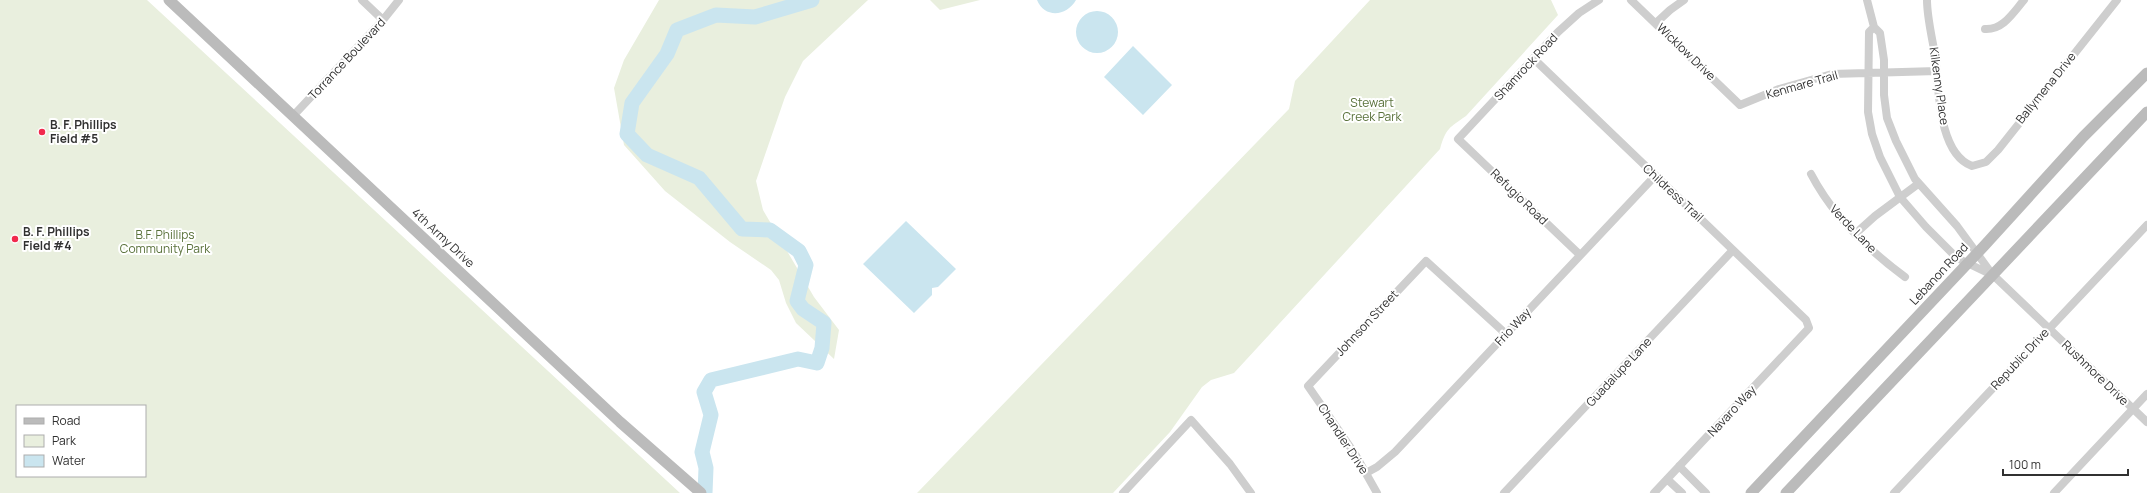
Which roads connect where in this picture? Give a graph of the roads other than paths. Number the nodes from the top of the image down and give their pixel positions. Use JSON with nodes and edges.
{"nodes":[{"id":1,"x":169,"y":0,"type":"edge"},
{"id":2,"x":362,"y":0,"type":"edge"},
{"id":3,"x":399,"y":0,"type":"edge"},
{"id":4,"x":1599,"y":0,"type":"edge"},
{"id":5,"x":1631,"y":0,"type":"edge"},
{"id":6,"x":1684,"y":0,"type":"edge"},
{"id":7,"x":1867,"y":0,"type":"edge"},
{"id":8,"x":1927,"y":0,"type":"edge"},
{"id":9,"x":2024,"y":0,"type":"edge"},
{"id":10,"x":2117,"y":0,"type":"edge"},
{"id":11,"x":383,"y":20,"type":"junction"},
{"id":12,"x":1656,"y":23,"type":"junction"},
{"id":13,"x":1874,"y":27,"type":"junction"},
{"id":14,"x":1985,"y":29,"type":"dead end"},
{"id":15,"x":1534,"y":59,"type":"junction"},
{"id":16,"x":1937,"y":71,"type":"junction"},
{"id":17,"x":1868,"y":72,"type":"junction"},
{"id":18,"x":1885,"y":72,"type":"junction"},
{"id":19,"x":2147,"y":73,"type":"edge"},
{"id":20,"x":1740,"y":105,"type":"joint"},
{"id":21,"x":2147,"y":112,"type":"edge"},
{"id":22,"x":293,"y":116,"type":"junction"},
{"id":23,"x":1458,"y":139,"type":"joint"},
{"id":24,"x":1969,"y":165,"type":"joint"},
{"id":25,"x":1811,"y":174,"type":"dead end"},
{"id":26,"x":1655,"y":176,"type":"junction"},
{"id":27,"x":1918,"y":184,"type":"junction"},
{"id":28,"x":1900,"y":197,"type":"junction"},
{"id":29,"x":2147,"y":225,"type":"edge"},
{"id":30,"x":1855,"y":234,"type":"junction"},
{"id":31,"x":1734,"y":250,"type":"junction"},
{"id":32,"x":1977,"y":253,"type":"junction"},
{"id":33,"x":1580,"y":255,"type":"junction"},
{"id":34,"x":1968,"y":263,"type":"junction"},
{"id":35,"x":1992,"y":274,"type":"junction"},
{"id":36,"x":1905,"y":277,"type":"dead end"},
{"id":37,"x":1809,"y":328,"type":"joint"},
{"id":38,"x":2049,"y":329,"type":"junction"},
{"id":39,"x":1506,"y":334,"type":"junction"},
{"id":40,"x":1308,"y":386,"type":"joint"},
{"id":41,"x":2147,"y":394,"type":"edge"},
{"id":42,"x":2133,"y":409,"type":"junction"},
{"id":43,"x":2147,"y":422,"type":"edge"},
{"id":44,"x":1679,"y":466,"type":"junction"},
{"id":45,"x":1366,"y":473,"type":"junction"},
{"id":46,"x":1667,"y":479,"type":"junction"},
{"id":47,"x":701,"y":493,"type":"edge"},
{"id":48,"x":1124,"y":493,"type":"edge"},
{"id":49,"x":1251,"y":493,"type":"edge"},
{"id":50,"x":1377,"y":493,"type":"edge"},
{"id":51,"x":1504,"y":493,"type":"edge"},
{"id":52,"x":1654,"y":493,"type":"edge"},
{"id":53,"x":1682,"y":493,"type":"edge"},
{"id":54,"x":1706,"y":493,"type":"edge"},
{"id":55,"x":1750,"y":493,"type":"edge"},
{"id":56,"x":1786,"y":493,"type":"edge"},
{"id":57,"x":1894,"y":493,"type":"edge"},
{"id":58,"x":2054,"y":493,"type":"edge"}],
"edges":[{"from":1,"to":22,"type":"main road","name":"4th Army Drive"},
{"from":2,"to":11,"type":"street"},
{"from":3,"to":11,"type":"street","name":"Torrance Boulevard"},
{"from":4,"to":15,"type":"street","name":"Shamrock Road"},
{"from":5,"to":12,"type":"street","name":"Wicklow Drive"},
{"from":6,"to":12,"type":"street"},
{"from":7,"to":13,"type":"street","name":"Rushmore Drive"},
{"from":8,"to":16,"type":"street","name":"Kilkenny Place"},
{"from":9,"to":14,"type":"street"},
{"from":10,"to":24,"type":"street","name":"Ballymena Drive"},
{"from":11,"to":22,"type":"street","name":"Torrance Boulevard"},
{"from":12,"to":20,"type":"street","name":"Wicklow Drive"},
{"from":13,"to":17,"type":"street","name":"Rushmore Drive"},
{"from":13,"to":18,"type":"street","name":"Rushmore Drive"},
{"from":15,"to":23,"type":"street","name":"Shamrock Road"},
{"from":15,"to":26,"type":"street","name":"Childress Trail"},
{"from":16,"to":18,"type":"street","name":"Kenmare Trail"},
{"from":16,"to":24,"type":"street","name":"Kilkenny Place"},
{"from":17,"to":18,"type":"street","name":"Kenmare Trail"},
{"from":17,"to":20,"type":"street","name":"Kenmare Trail"},
{"from":17,"to":28,"type":"street","name":"Rushmore Drive"},
{"from":18,"to":27,"type":"street","name":"Rushmore Drive"},
{"from":19,"to":32,"type":"main road","name":"Lebanon Road"},
{"from":21,"to":35,"type":"main road"},
{"from":22,"to":47,"type":"main road","name":"4th Army Drive"},
{"from":23,"to":33,"type":"street","name":"Refugio Road"},
{"from":25,"to":30,"type":"street","name":"Verde Lane"},
{"from":26,"to":31,"type":"street","name":"Childress Trail"},
{"from":26,"to":33,"type":"street","name":"Frio Way"},
{"from":27,"to":28,"type":"street"},
{"from":27,"to":32,"type":"street","name":"Rushmore Drive"},
{"from":28,"to":30,"type":"street"},
{"from":28,"to":34,"type":"street","name":"Rushmore Drive"},
{"from":29,"to":38,"type":"street","name":"Republic Drive"},
{"from":30,"to":36,"type":"street","name":"Verde Lane"},
{"from":31,"to":37,"type":"street","name":"Childress Trail"},
{"from":31,"to":51,"type":"street","name":"Guadalupe Lane"},
{"from":32,"to":34,"type":"main road","name":"Lebanon Road"},
{"from":32,"to":35,"type":"street","name":"Rushmore Drive"},
{"from":33,"to":39,"type":"street","name":"Frio Way"},
{"from":34,"to":35,"type":"street","name":"Rushmore Drive"},
{"from":34,"to":55,"type":"main road","name":"Lebanon Road"},
{"from":35,"to":38,"type":"street","name":"Rushmore Drive"},
{"from":35,"to":56,"type":"main road"},
{"from":37,"to":44,"type":"street","name":"Navaro Way"},
{"from":38,"to":42,"type":"street","name":"Rushmore Drive"},
{"from":38,"to":57,"type":"street","name":"Republic Drive"},
{"from":39,"to":40,"type":"street","name":"Johnson Street"},
{"from":39,"to":45,"type":"street","name":"Frio Way"},
{"from":40,"to":45,"type":"street","name":"Chandler Drive"},
{"from":41,"to":42,"type":"street"},
{"from":42,"to":43,"type":"street","name":"Rushmore Drive"},
{"from":42,"to":58,"type":"street"},
{"from":44,"to":46,"type":"street","name":"Navaro Way"},
{"from":44,"to":54,"type":"street"},
{"from":45,"to":50,"type":"street","name":"Chandler Drive"},
{"from":46,"to":52,"type":"street","name":"Navaro Way"},
{"from":46,"to":53,"type":"street"},
{"from":48,"to":49,"type":"street"}]}
